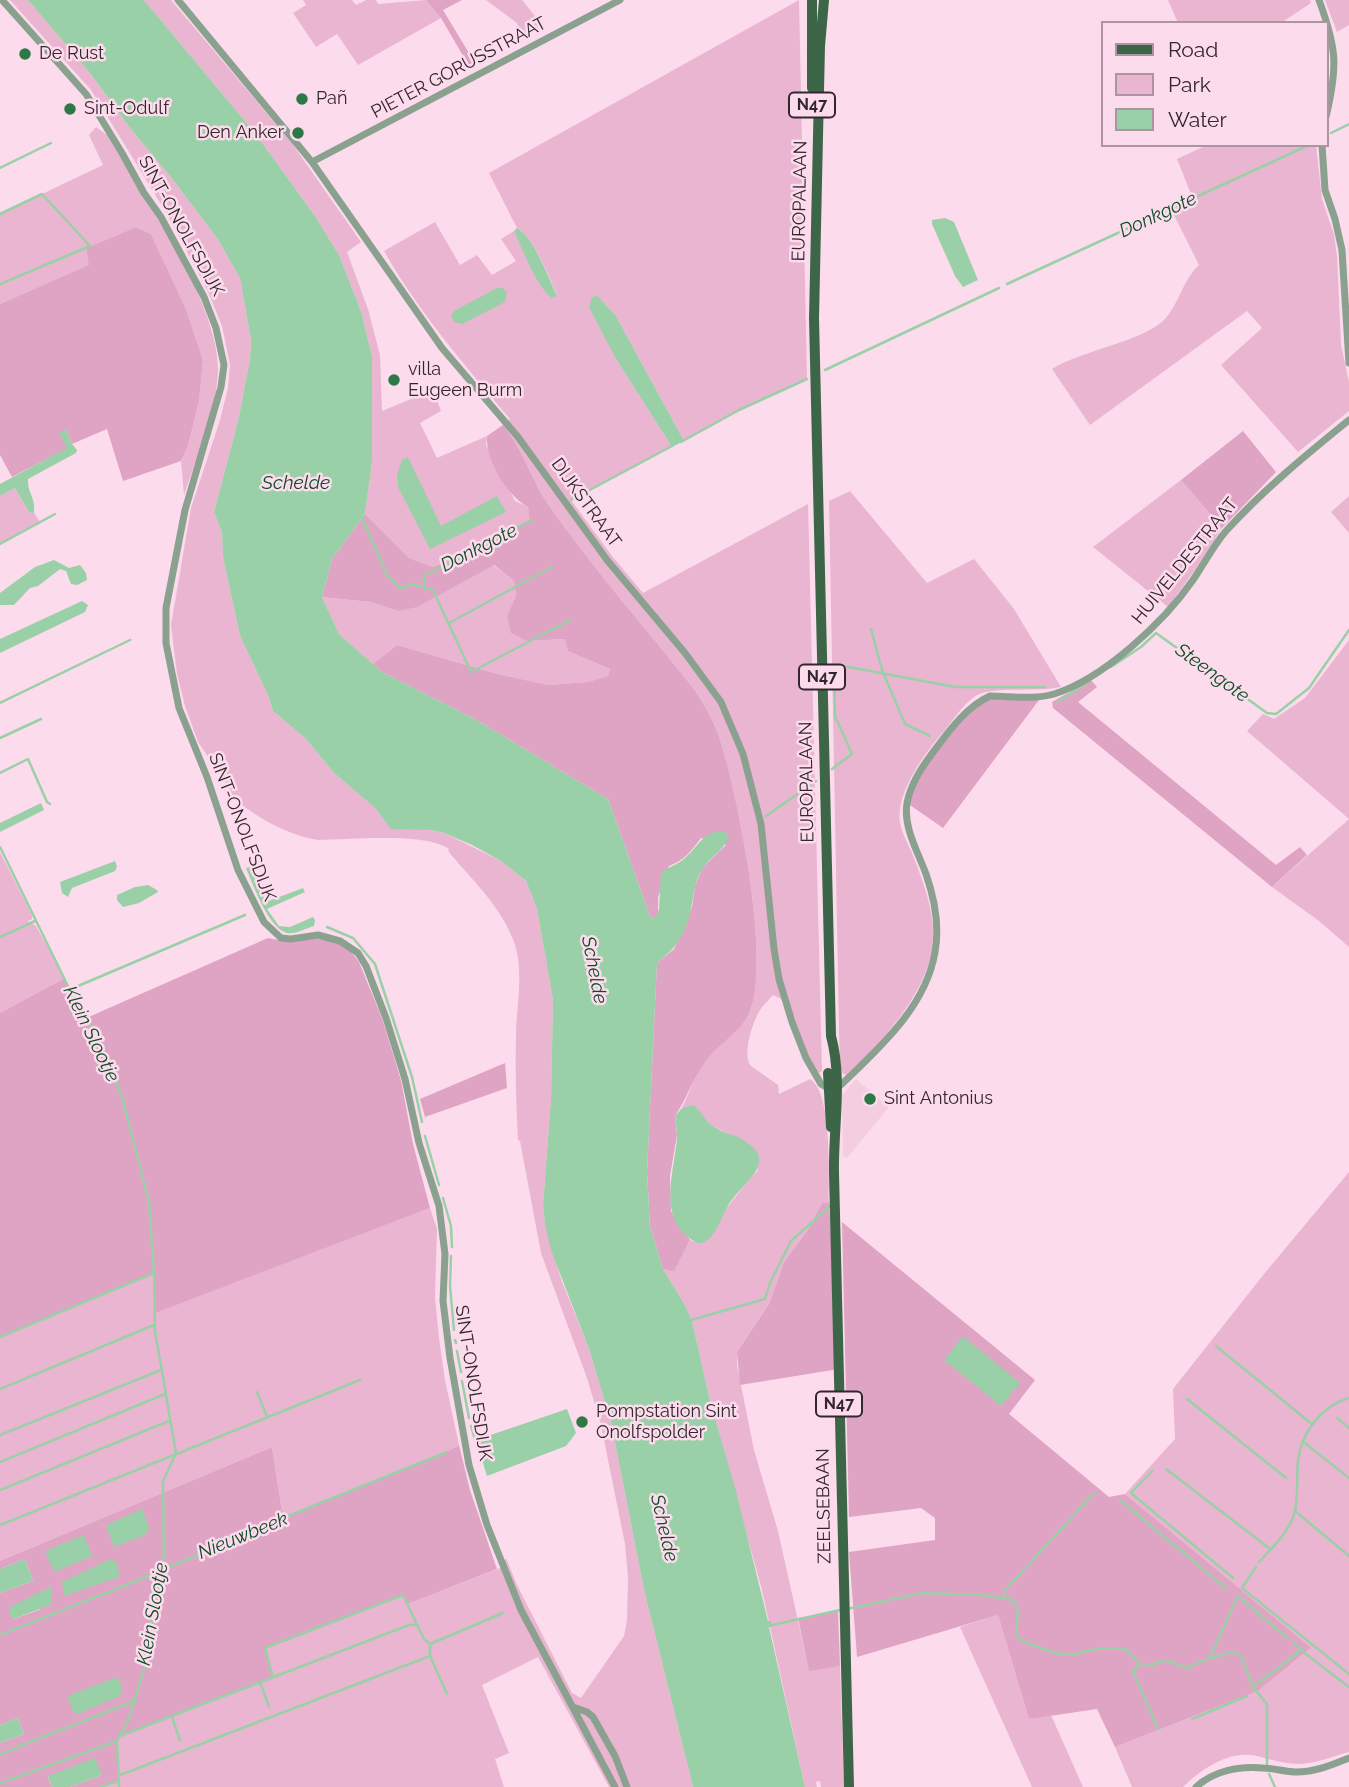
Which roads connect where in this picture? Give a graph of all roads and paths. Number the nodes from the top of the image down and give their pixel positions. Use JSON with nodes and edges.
{"nodes":[{"id":1,"x":2,"y":0,"type":"edge"},
{"id":2,"x":178,"y":0,"type":"edge"},
{"id":3,"x":620,"y":0,"type":"edge"},
{"id":4,"x":812,"y":0,"type":"edge"},
{"id":5,"x":824,"y":0,"type":"edge"},
{"id":6,"x":1319,"y":0,"type":"edge"},
{"id":7,"x":1327,"y":21,"type":"edge"},
{"id":8,"x":1328,"y":24,"type":"edge"},
{"id":9,"x":1328,"y":108,"type":"edge"},
{"id":10,"x":1322,"y":147,"type":"edge"},
{"id":11,"x":312,"y":162,"type":"junction"},
{"id":12,"x":814,"y":318,"type":"junction"},
{"id":13,"x":1349,"y":363,"type":"edge"},
{"id":14,"x":1349,"y":420,"type":"edge"},
{"id":15,"x":831,"y":1036,"type":"joint"},
{"id":16,"x":832,"y":1088,"type":"junction"},
{"id":17,"x":571,"y":1707,"type":"junction"},
{"id":18,"x":1349,"y":1758,"type":"edge"},
{"id":19,"x":615,"y":1787,"type":"edge"},
{"id":20,"x":627,"y":1787,"type":"edge"},
{"id":21,"x":849,"y":1787,"type":"edge"},
{"id":22,"x":1196,"y":1787,"type":"edge"}],
"edges":[{"from":1,"to":17,"type":"street","name":"SINT-ONOLFSDIJK"},
{"from":2,"to":11,"type":"street","name":"DIJKSTRAAT"},
{"from":3,"to":11,"type":"street","name":"PIETER GORUSSTRAAT"},
{"from":4,"to":12,"type":"main road","name":"EUROPALAAN","number":"N47"},
{"from":5,"to":12,"type":"main road","name":"EUROPALAAN","number":"N47"},
{"from":6,"to":7,"type":"street"},
{"from":8,"to":9,"type":"street"},
{"from":10,"to":13,"type":"street"},
{"from":11,"to":16,"type":"street","name":"DIJKSTRAAT"},
{"from":12,"to":15,"type":"main road","name":"EUROPALAAN","number":"N47"},
{"from":14,"to":16,"type":"street","name":"HUIVELDESTRAAT"},
{"from":15,"to":16,"type":"main road","name":"ZEELSEBAAN","number":"N47"},
{"from":16,"to":21,"type":"main road","name":"ZEELSEBAAN","number":"N47"},
{"from":17,"to":19,"type":"street","name":"SINT-ONOLFSDIJK"},
{"from":17,"to":20,"type":"street"},
{"from":18,"to":22,"type":"street"}]}
